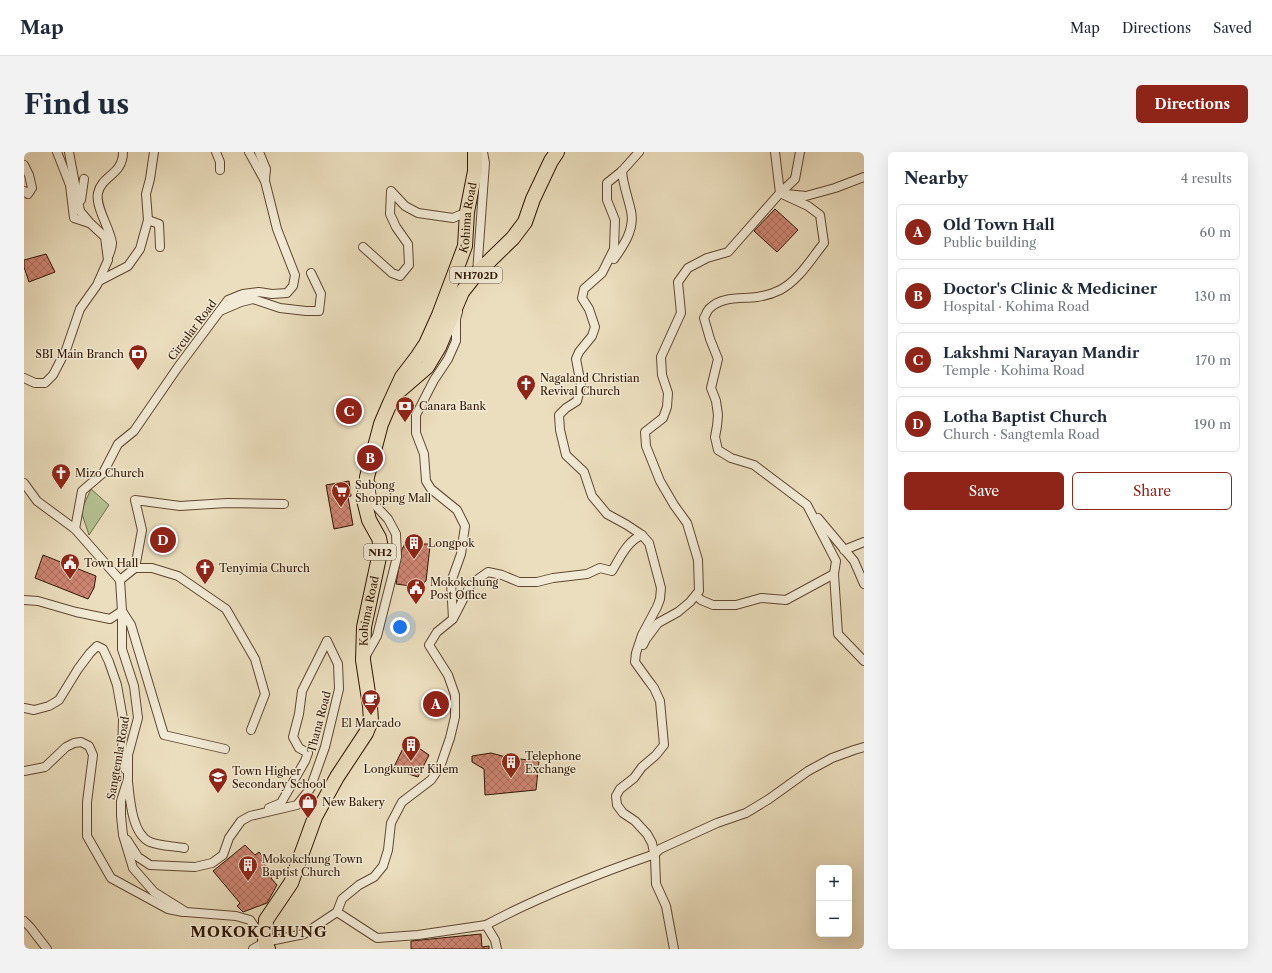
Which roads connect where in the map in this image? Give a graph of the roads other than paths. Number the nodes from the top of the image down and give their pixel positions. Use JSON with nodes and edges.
{"nodes":[{"id":1,"x":56,"y":152,"type":"edge"},
{"id":2,"x":69,"y":152,"type":"edge"},
{"id":3,"x":123,"y":152,"type":"edge"},
{"id":4,"x":154,"y":152,"type":"edge"},
{"id":5,"x":216,"y":152,"type":"edge"},
{"id":6,"x":249,"y":152,"type":"edge"},
{"id":7,"x":259,"y":152,"type":"edge"},
{"id":8,"x":475,"y":152,"type":"edge"},
{"id":9,"x":483,"y":152,"type":"edge"},
{"id":10,"x":557,"y":152,"type":"edge"},
{"id":11,"x":639,"y":152,"type":"edge"},
{"id":12,"x":774,"y":152,"type":"edge"},
{"id":13,"x":800,"y":152,"type":"edge"},
{"id":14,"x":24,"y":165,"type":"edge"},
{"id":15,"x":220,"y":170,"type":"dead end"},
{"id":16,"x":622,"y":172,"type":"junction"},
{"id":17,"x":864,"y":177,"type":"edge"},
{"id":18,"x":84,"y":179,"type":"dead end"},
{"id":19,"x":265,"y":181,"type":"junction"},
{"id":20,"x":24,"y":192,"type":"edge"},
{"id":21,"x":780,"y":193,"type":"junction"},
{"id":22,"x":80,"y":211,"type":"junction"},
{"id":23,"x":467,"y":212,"type":"junction"},
{"id":24,"x":148,"y":220,"type":"junction"},
{"id":25,"x":90,"y":223,"type":"junction"},
{"id":26,"x":160,"y":247,"type":"dead end"},
{"id":27,"x":363,"y":247,"type":"dead end"},
{"id":28,"x":108,"y":260,"type":"junction"},
{"id":29,"x":311,"y":273,"type":"dead end"},
{"id":30,"x":477,"y":273,"type":"junction"},
{"id":31,"x":602,"y":273,"type":"junction"},
{"id":32,"x":99,"y":281,"type":"junction"},
{"id":33,"x":462,"y":292,"type":"junction"},
{"id":34,"x":220,"y":311,"type":"junction"},
{"id":35,"x":25,"y":378,"type":"edge"},
{"id":36,"x":393,"y":396,"type":"junction"},
{"id":37,"x":24,"y":483,"type":"edge"},
{"id":38,"x":284,"y":504,"type":"dead end"},
{"id":39,"x":807,"y":505,"type":"junction"},
{"id":40,"x":74,"y":529,"type":"junction"},
{"id":41,"x":642,"y":535,"type":"junction"},
{"id":42,"x":864,"y":542,"type":"edge"},
{"id":43,"x":844,"y":550,"type":"junction"},
{"id":44,"x":135,"y":568,"type":"junction"},
{"id":45,"x":834,"y":574,"type":"junction"},
{"id":46,"x":120,"y":580,"type":"junction"},
{"id":47,"x":864,"y":584,"type":"edge"},
{"id":48,"x":696,"y":595,"type":"junction"},
{"id":49,"x":24,"y":600,"type":"edge"},
{"id":50,"x":122,"y":612,"type":"junction"},
{"id":51,"x":453,"y":619,"type":"junction"},
{"id":52,"x":864,"y":661,"type":"edge"},
{"id":53,"x":635,"y":662,"type":"junction"},
{"id":54,"x":24,"y":708,"type":"edge"},
{"id":55,"x":251,"y":730,"type":"dead end"},
{"id":56,"x":864,"y":748,"type":"edge"},
{"id":57,"x":225,"y":749,"type":"dead end"},
{"id":58,"x":24,"y":771,"type":"edge"},
{"id":59,"x":128,"y":779,"type":"junction"},
{"id":60,"x":250,"y":816,"type":"junction"},
{"id":61,"x":123,"y":835,"type":"junction"},
{"id":62,"x":184,"y":848,"type":"dead end"},
{"id":63,"x":655,"y":854,"type":"junction"},
{"id":64,"x":186,"y":912,"type":"junction"},
{"id":65,"x":337,"y":912,"type":"junction"},
{"id":66,"x":24,"y":921,"type":"edge"},
{"id":67,"x":486,"y":924,"type":"junction"},
{"id":68,"x":263,"y":947,"type":"edge"},
{"id":69,"x":47,"y":949,"type":"edge"},
{"id":70,"x":497,"y":949,"type":"edge"},
{"id":71,"x":674,"y":949,"type":"edge"}],
"edges":[{"from":1,"to":25,"type":"street"},
{"from":2,"to":22,"type":"street"},
{"from":3,"to":28,"type":"street"},
{"from":4,"to":24,"type":"street"},
{"from":5,"to":15,"type":"street"},
{"from":6,"to":19,"type":"street","name":"Circular Road"},
{"from":7,"to":19,"type":"street"},
{"from":8,"to":23,"type":"highway","name":"Kohima Road","number":"NH2"},
{"from":9,"to":30,"type":"street"},
{"from":10,"to":30,"type":"highway","number":"NH702D"},
{"from":11,"to":16,"type":"street"},
{"from":12,"to":21,"type":"street"},
{"from":13,"to":21,"type":"street"},
{"from":14,"to":20,"type":"street"},
{"from":16,"to":31,"type":"street"},
{"from":16,"to":31,"type":"street"},
{"from":17,"to":21,"type":"street"},
{"from":18,"to":22,"type":"street"},
{"from":19,"to":34,"type":"street","name":"Circular Road"},
{"from":21,"to":39,"type":"street"},
{"from":21,"to":48,"type":"street"},
{"from":22,"to":25,"type":"street"},
{"from":23,"to":27,"type":"street"},
{"from":23,"to":36,"type":"highway","name":"Kohima Road","number":"NH2"},
{"from":24,"to":26,"type":"street"},
{"from":24,"to":32,"type":"street"},
{"from":25,"to":28,"type":"street"},
{"from":28,"to":32,"type":"street"},
{"from":29,"to":34,"type":"street"},
{"from":30,"to":33,"type":"highway","number":"NH702D"},
{"from":31,"to":41,"type":"street"},
{"from":32,"to":35,"type":"street"},
{"from":33,"to":36,"type":"highway","number":"NH702D"},
{"from":33,"to":51,"type":"street"},
{"from":34,"to":40,"type":"street","name":"Circular Road"},
{"from":36,"to":68,"type":"highway","name":"Kohima Road","number":"NH2"},
{"from":37,"to":40,"type":"street"},
{"from":38,"to":44,"type":"street"},
{"from":39,"to":43,"type":"street"},
{"from":39,"to":45,"type":"street"},
{"from":40,"to":46,"type":"street"},
{"from":41,"to":51,"type":"street"},
{"from":41,"to":53,"type":"street"},
{"from":42,"to":43,"type":"street"},
{"from":43,"to":47,"type":"street"},
{"from":44,"to":46,"type":"street"},
{"from":44,"to":55,"type":"street"},
{"from":45,"to":48,"type":"street"},
{"from":45,"to":52,"type":"street"},
{"from":46,"to":50,"type":"street","name":"Sangtemla Road"},
{"from":48,"to":53,"type":"street"},
{"from":49,"to":50,"type":"street"},
{"from":50,"to":57,"type":"street"},
{"from":50,"to":59,"type":"street","name":"Sangtemla Road"},
{"from":51,"to":65,"type":"street"},
{"from":53,"to":63,"type":"street"},
{"from":54,"to":59,"type":"street"},
{"from":56,"to":63,"type":"street"},
{"from":58,"to":64,"type":"street"},
{"from":59,"to":61,"type":"street","name":"Sangtemla Road"},
{"from":59,"to":62,"type":"street"},
{"from":60,"to":60,"type":"street","name":"Thana Road"},
{"from":60,"to":61,"type":"street","name":"Thana Road"},
{"from":61,"to":64,"type":"street","name":"Sangtemla Road"},
{"from":63,"to":67,"type":"street"},
{"from":63,"to":71,"type":"street"},
{"from":64,"to":68,"type":"street","name":"Sangtemla Road"},
{"from":65,"to":67,"type":"street"},
{"from":65,"to":68,"type":"street"},
{"from":66,"to":69,"type":"street"},
{"from":67,"to":70,"type":"street"}]}
